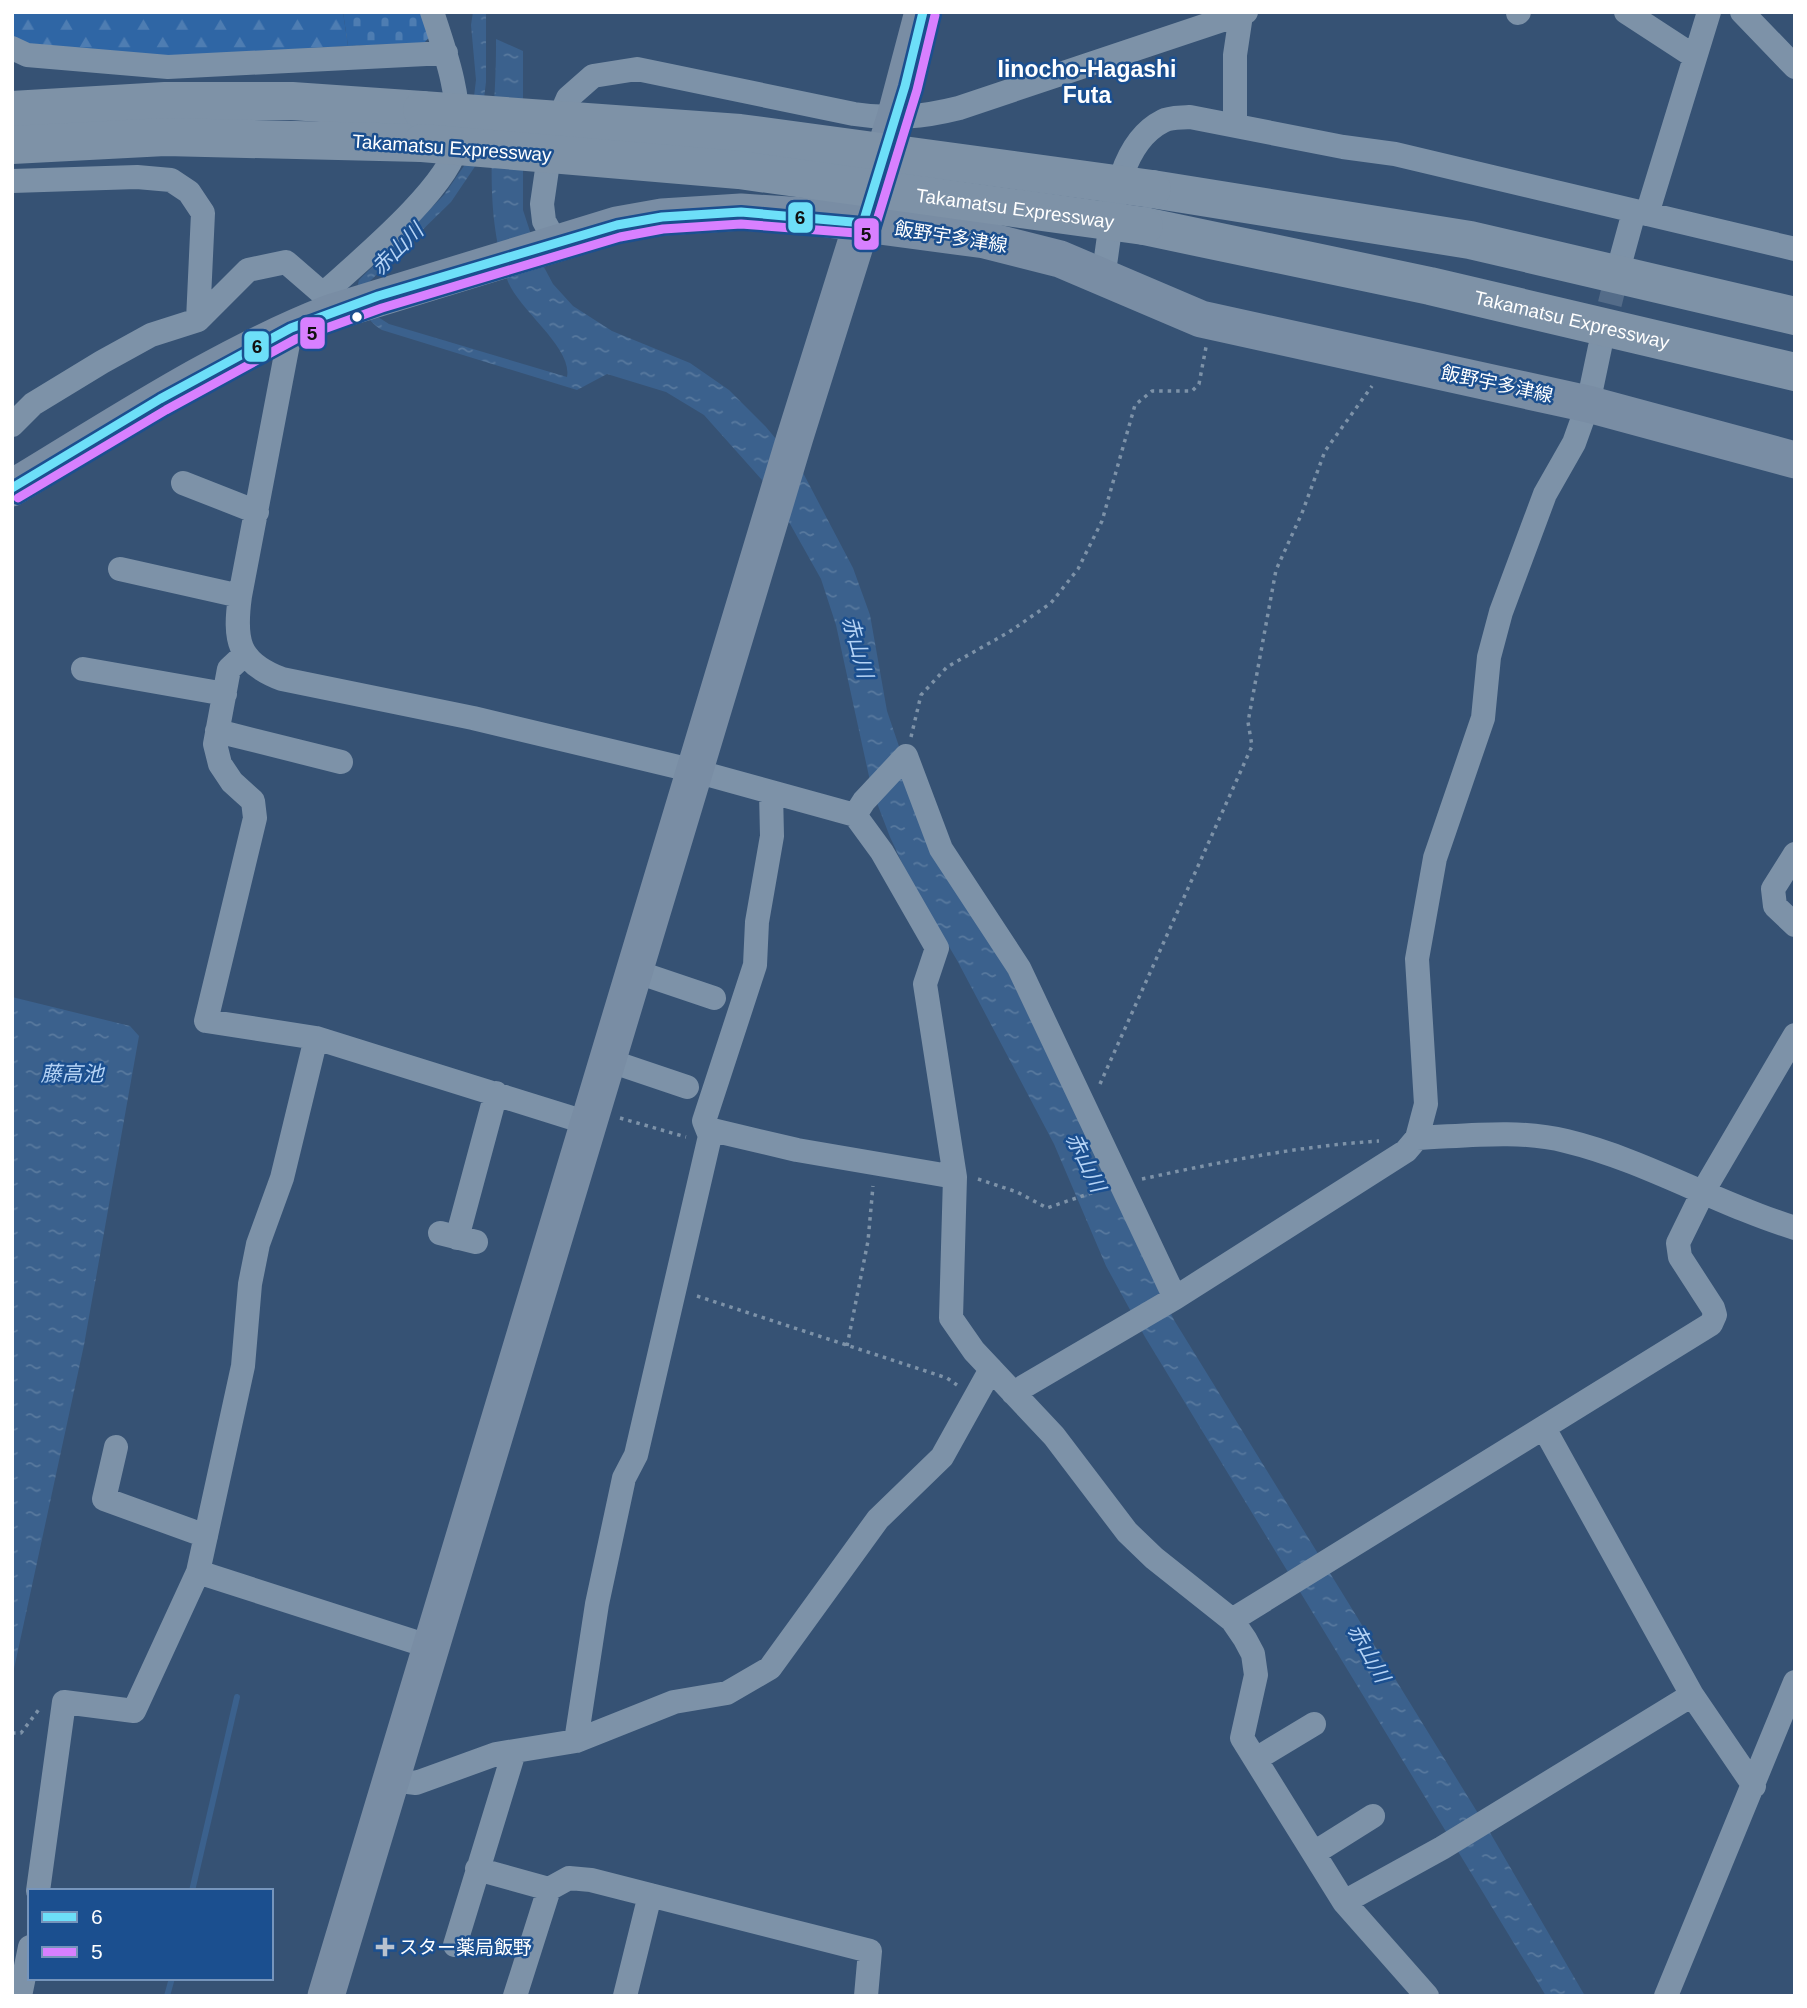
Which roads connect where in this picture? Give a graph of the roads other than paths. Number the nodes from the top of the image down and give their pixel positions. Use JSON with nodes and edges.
{"nodes":[{"id":1,"x":432,"y":12,"type":"edge"},
{"id":2,"x":923,"y":12,"type":"edge"},
{"id":3,"x":1626,"y":12,"type":"edge"},
{"id":4,"x":1709,"y":12,"type":"edge"},
{"id":5,"x":1742,"y":12,"type":"edge"},
{"id":6,"x":1243,"y":13,"type":"edge"},
{"id":7,"x":446,"y":53,"type":"junction"},
{"id":8,"x":17,"y":54,"type":"edge"},
{"id":9,"x":1695,"y":57,"type":"junction"},
{"id":10,"x":1792,"y":57,"type":"edge"},
{"id":11,"x":12,"y":110,"type":"edge"},
{"id":12,"x":895,"y":118,"type":"junction"},
{"id":13,"x":1235,"y":124,"type":"junction"},
{"id":14,"x":422,"y":126,"type":"junction"},
{"id":15,"x":12,"y":145,"type":"edge"},
{"id":16,"x":12,"y":181,"type":"edge"},
{"id":17,"x":1641,"y":213,"type":"junction"},
{"id":18,"x":863,"y":223,"type":"junction"},
{"id":19,"x":551,"y":245,"type":"junction"},
{"id":20,"x":1795,"y":249,"type":"edge"},
{"id":21,"x":1620,"y":263,"type":"tunnel mouth"},
{"id":22,"x":1103,"y":277,"type":"junction"},
{"id":23,"x":327,"y":303,"type":"junction"},
{"id":24,"x":1795,"y":316,"type":"edge"},
{"id":25,"x":198,"y":320,"type":"junction"},
{"id":26,"x":291,"y":328,"type":"junction"},
{"id":27,"x":1600,"y":347,"type":"tunnel mouth"},
{"id":28,"x":1795,"y":373,"type":"edge"},
{"id":29,"x":1588,"y":404,"type":"junction"},
{"id":30,"x":12,"y":425,"type":"edge"},
{"id":31,"x":1795,"y":460,"type":"edge"},
{"id":32,"x":184,"y":483,"type":"dead end"},
{"id":33,"x":12,"y":488,"type":"edge"},
{"id":34,"x":257,"y":513,"type":"junction"},
{"id":35,"x":120,"y":569,"type":"dead end"},
{"id":36,"x":240,"y":596,"type":"junction"},
{"id":37,"x":245,"y":654,"type":"junction"},
{"id":38,"x":83,"y":669,"type":"dead end"},
{"id":39,"x":225,"y":694,"type":"junction"},
{"id":40,"x":217,"y":731,"type":"junction"},
{"id":41,"x":341,"y":762,"type":"dead end"},
{"id":42,"x":695,"y":771,"type":"junction"},
{"id":43,"x":771,"y":792,"type":"junction"},
{"id":44,"x":859,"y":808,"type":"junction"},
{"id":45,"x":1795,"y":854,"type":"edge"},
{"id":46,"x":1795,"y":925,"type":"edge"},
{"id":47,"x":634,"y":971,"type":"junction"},
{"id":48,"x":715,"y":998,"type":"dead end"},
{"id":49,"x":1795,"y":1035,"type":"edge"},
{"id":50,"x":316,"y":1038,"type":"junction"},
{"id":51,"x":607,"y":1060,"type":"junction"},
{"id":52,"x":687,"y":1087,"type":"dead end"},
{"id":53,"x":496,"y":1093,"type":"junction"},
{"id":54,"x":590,"y":1116,"type":"junction"},
{"id":55,"x":708,"y":1136,"type":"junction"},
{"id":56,"x":1417,"y":1138,"type":"junction"},
{"id":57,"x":955,"y":1177,"type":"junction"},
{"id":58,"x":1704,"y":1191,"type":"junction"},
{"id":59,"x":1795,"y":1228,"type":"edge"},
{"id":60,"x":457,"y":1238,"type":"dead end"},
{"id":61,"x":1175,"y":1298,"type":"junction"},
{"id":62,"x":991,"y":1368,"type":"junction"},
{"id":63,"x":1013,"y":1393,"type":"junction"},
{"id":64,"x":1544,"y":1428,"type":"junction"},
{"id":65,"x":116,"y":1447,"type":"dead end"},
{"id":66,"x":206,"y":1536,"type":"junction"},
{"id":67,"x":198,"y":1572,"type":"junction"},
{"id":68,"x":1232,"y":1620,"type":"junction"},
{"id":69,"x":431,"y":1647,"type":"junction"},
{"id":70,"x":1795,"y":1682,"type":"edge"},
{"id":71,"x":1692,"y":1695,"type":"junction"},
{"id":72,"x":1314,"y":1724,"type":"dead end"},
{"id":73,"x":576,"y":1741,"type":"junction"},
{"id":74,"x":514,"y":1752,"type":"junction"},
{"id":75,"x":1256,"y":1759,"type":"junction"},
{"id":76,"x":391,"y":1780,"type":"junction"},
{"id":77,"x":1754,"y":1786,"type":"junction"},
{"id":78,"x":1373,"y":1816,"type":"dead end"},
{"id":79,"x":1314,"y":1853,"type":"junction"},
{"id":80,"x":477,"y":1869,"type":"junction"},
{"id":81,"x":38,"y":1889,"type":"edge"},
{"id":82,"x":549,"y":1889,"type":"junction"},
{"id":83,"x":650,"y":1895,"type":"junction"},
{"id":84,"x":1344,"y":1902,"type":"junction"},
{"id":85,"x":455,"y":1945,"type":"dead end"},
{"id":86,"x":28,"y":1957,"type":"edge"},
{"id":87,"x":20,"y":1996,"type":"edge"},
{"id":88,"x":326,"y":1996,"type":"edge"},
{"id":89,"x":515,"y":1996,"type":"edge"},
{"id":90,"x":625,"y":1996,"type":"edge"},
{"id":91,"x":866,"y":1996,"type":"edge"},
{"id":92,"x":1427,"y":1996,"type":"edge"},
{"id":93,"x":1666,"y":1996,"type":"edge"}],
"edges":[{"from":1,"to":7,"type":"street"},
{"from":2,"to":12,"type":"street"},
{"from":3,"to":9,"type":"street"},
{"from":4,"to":9,"type":"street"},
{"from":5,"to":10,"type":"street"},
{"from":6,"to":12,"type":"street"},
{"from":6,"to":13,"type":"street"},
{"from":7,"to":8,"type":"street"},
{"from":7,"to":23,"type":"street"},
{"from":9,"to":17,"type":"street"},
{"from":11,"to":14,"type":"highway","name":"Takamatsu Expressway"},
{"from":12,"to":18,"type":"street"},
{"from":12,"to":19,"type":"street"},
{"from":13,"to":17,"type":"street"},
{"from":13,"to":22,"type":"street"},
{"from":14,"to":15,"type":"highway","name":"Takamatsu Expressway"},
{"from":14,"to":24,"type":"highway","name":"Takamatsu Expressway","bridge":true},
{"from":14,"to":28,"type":"highway","name":"Takamatsu Expressway","bridge":true},
{"from":16,"to":25,"type":"street"},
{"from":17,"to":20,"type":"street"},
{"from":17,"to":21,"type":"street"},
{"from":18,"to":19,"type":"street","name":"飯野宇多津線"},
{"from":18,"to":22,"type":"street","name":"飯野宇多津線"},
{"from":18,"to":42,"type":"street"},
{"from":19,"to":23,"type":"street","name":"飯野宇多津線"},
{"from":22,"to":29,"type":"street","name":"飯野宇多津線"},
{"from":23,"to":25,"type":"street"},
{"from":23,"to":26,"type":"street","name":"飯野宇多津線"},
{"from":25,"to":30,"type":"street"},
{"from":26,"to":33,"type":"street","name":"飯野宇多津線"},
{"from":26,"to":34,"type":"street"},
{"from":27,"to":29,"type":"street"},
{"from":29,"to":31,"type":"street","name":"飯野宇多津線"},
{"from":29,"to":56,"type":"street"},
{"from":32,"to":34,"type":"street"},
{"from":34,"to":36,"type":"street"},
{"from":35,"to":36,"type":"street"},
{"from":36,"to":37,"type":"street"},
{"from":37,"to":39,"type":"street"},
{"from":37,"to":42,"type":"street"},
{"from":38,"to":39,"type":"street"},
{"from":39,"to":40,"type":"street"},
{"from":40,"to":41,"type":"street"},
{"from":40,"to":50,"type":"street"},
{"from":42,"to":43,"type":"street"},
{"from":42,"to":47,"type":"street"},
{"from":43,"to":44,"type":"street"},
{"from":43,"to":55,"type":"street"},
{"from":44,"to":57,"type":"street"},
{"from":44,"to":61,"type":"street"},
{"from":45,"to":46,"type":"street"},
{"from":47,"to":48,"type":"street"},
{"from":47,"to":51,"type":"street"},
{"from":49,"to":58,"type":"street"},
{"from":50,"to":53,"type":"street"},
{"from":50,"to":66,"type":"street"},
{"from":51,"to":52,"type":"street"},
{"from":51,"to":54,"type":"street"},
{"from":53,"to":54,"type":"street"},
{"from":53,"to":60,"type":"street"},
{"from":54,"to":69,"type":"street"},
{"from":55,"to":57,"type":"street"},
{"from":55,"to":73,"type":"street"},
{"from":56,"to":58,"type":"street"},
{"from":56,"to":61,"type":"street"},
{"from":57,"to":62,"type":"street"},
{"from":58,"to":59,"type":"street"},
{"from":58,"to":64,"type":"street"},
{"from":61,"to":63,"type":"street"},
{"from":62,"to":63,"type":"street"},
{"from":62,"to":73,"type":"street"},
{"from":63,"to":68,"type":"street"},
{"from":64,"to":68,"type":"street"},
{"from":64,"to":71,"type":"street"},
{"from":65,"to":66,"type":"street"},
{"from":66,"to":67,"type":"street"},
{"from":67,"to":69,"type":"street"},
{"from":67,"to":81,"type":"street"},
{"from":68,"to":75,"type":"street"},
{"from":69,"to":76,"type":"street"},
{"from":70,"to":77,"type":"street"},
{"from":71,"to":77,"type":"street"},
{"from":71,"to":84,"type":"street"},
{"from":72,"to":75,"type":"street"},
{"from":73,"to":74,"type":"street"},
{"from":74,"to":76,"type":"street"},
{"from":74,"to":80,"type":"street"},
{"from":75,"to":79,"type":"street"},
{"from":76,"to":88,"type":"street"},
{"from":77,"to":93,"type":"street"},
{"from":78,"to":79,"type":"street"},
{"from":79,"to":84,"type":"street"},
{"from":80,"to":82,"type":"street"},
{"from":80,"to":85,"type":"street"},
{"from":82,"to":83,"type":"street"},
{"from":82,"to":89,"type":"street"},
{"from":83,"to":90,"type":"street"},
{"from":83,"to":91,"type":"street"},
{"from":84,"to":92,"type":"street"},
{"from":86,"to":87,"type":"street"}]}
